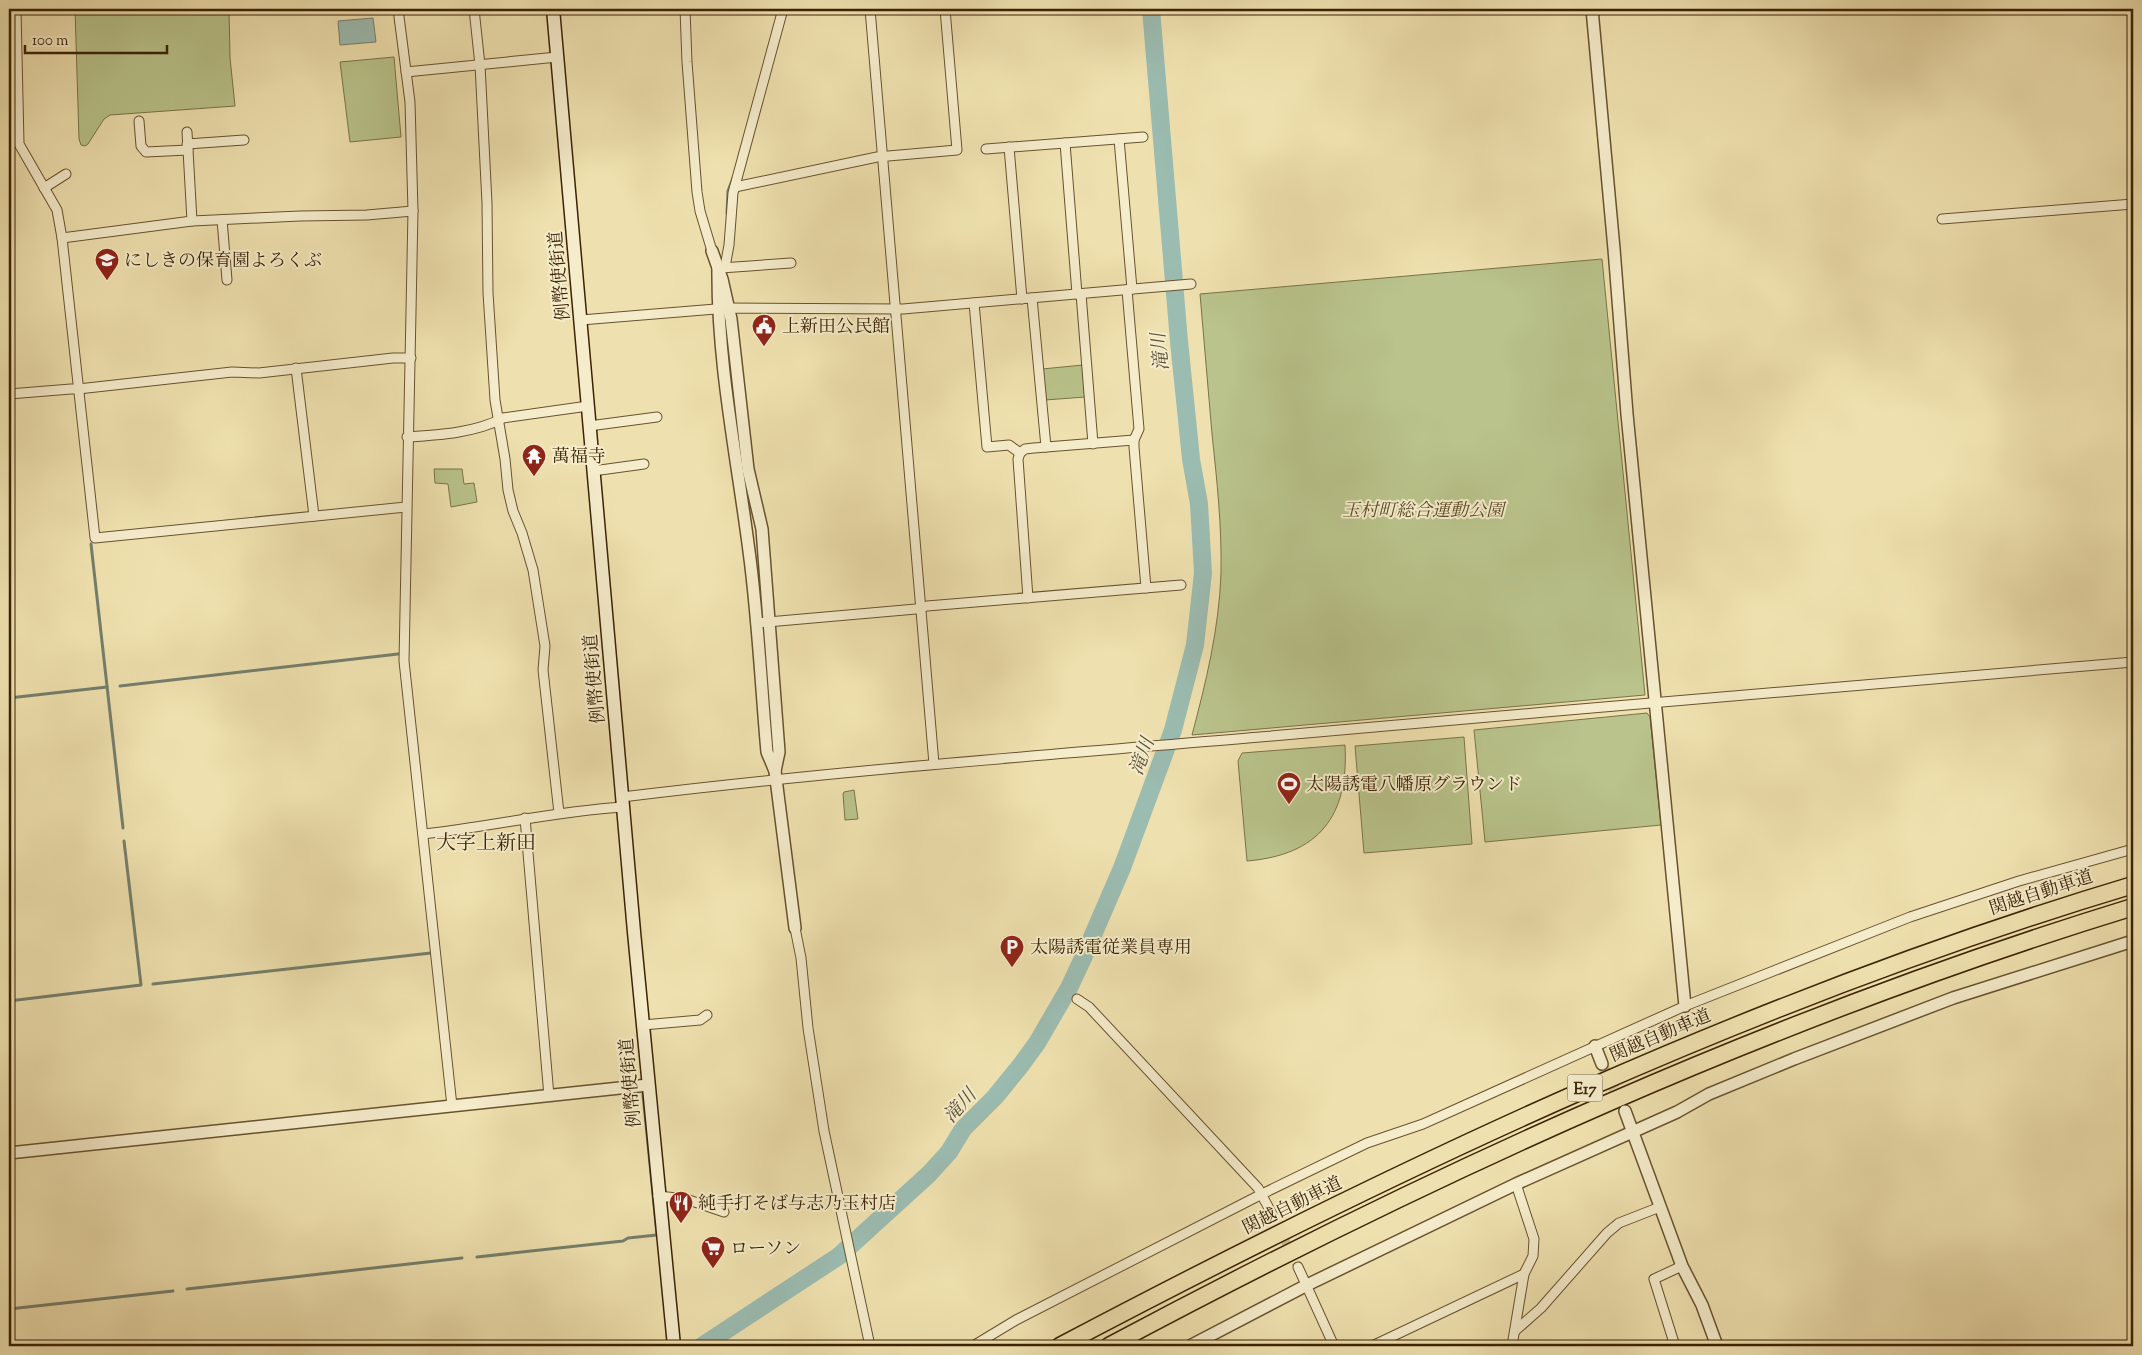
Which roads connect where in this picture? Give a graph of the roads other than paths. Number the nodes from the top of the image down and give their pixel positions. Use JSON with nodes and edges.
{"nodes":[{"id":1,"x":16,"y":9,"type":"edge"},
{"id":2,"x":398,"y":9,"type":"edge"},
{"id":3,"x":474,"y":9,"type":"edge"},
{"id":4,"x":553,"y":9,"type":"edge"},
{"id":5,"x":685,"y":9,"type":"edge"},
{"id":6,"x":783,"y":9,"type":"edge"},
{"id":7,"x":870,"y":9,"type":"edge"},
{"id":8,"x":945,"y":9,"type":"edge"},
{"id":9,"x":1592,"y":9,"type":"edge"},
{"id":10,"x":557,"y":57,"type":"junction"},
{"id":11,"x":480,"y":65,"type":"junction"},
{"id":12,"x":406,"y":72,"type":"junction"},
{"id":13,"x":138,"y":121,"type":"dead end"},
{"id":14,"x":186,"y":132,"type":"dead end"},
{"id":15,"x":1143,"y":137,"type":"dead end"},
{"id":16,"x":1119,"y":139,"type":"junction"},
{"id":17,"x":244,"y":140,"type":"dead end"},
{"id":18,"x":1065,"y":143,"type":"junction"},
{"id":19,"x":188,"y":147,"type":"junction"},
{"id":20,"x":1009,"y":147,"type":"junction"},
{"id":21,"x":986,"y":149,"type":"dead end"},
{"id":22,"x":882,"y":156,"type":"junction"},
{"id":23,"x":66,"y":174,"type":"dead end"},
{"id":24,"x":735,"y":187,"type":"junction"},
{"id":25,"x":44,"y":188,"type":"junction"},
{"id":26,"x":2133,"y":204,"type":"edge"},
{"id":27,"x":413,"y":211,"type":"junction"},
{"id":28,"x":1942,"y":219,"type":"dead end"},
{"id":29,"x":222,"y":220,"type":"junction"},
{"id":30,"x":192,"y":222,"type":"junction"},
{"id":31,"x":62,"y":238,"type":"junction"},
{"id":32,"x":712,"y":251,"type":"joint"},
{"id":33,"x":791,"y":263,"type":"dead end"},
{"id":34,"x":721,"y":268,"type":"junction"},
{"id":35,"x":227,"y":280,"type":"dead end"},
{"id":36,"x":1189,"y":284,"type":"dead end"},
{"id":37,"x":1130,"y":290,"type":"junction"},
{"id":38,"x":1079,"y":294,"type":"junction"},
{"id":39,"x":1032,"y":298,"type":"junction"},
{"id":40,"x":1022,"y":299,"type":"junction"},
{"id":41,"x":974,"y":303,"type":"junction"},
{"id":42,"x":723,"y":308,"type":"junction"},
{"id":43,"x":895,"y":309,"type":"junction"},
{"id":44,"x":581,"y":320,"type":"junction"},
{"id":45,"x":411,"y":358,"type":"junction"},
{"id":46,"x":296,"y":368,"type":"junction"},
{"id":47,"x":78,"y":390,"type":"junction"},
{"id":48,"x":9,"y":394,"type":"edge"},
{"id":49,"x":588,"y":406,"type":"junction"},
{"id":50,"x":657,"y":417,"type":"dead end"},
{"id":51,"x":498,"y":420,"type":"junction"},
{"id":52,"x":589,"y":426,"type":"junction"},
{"id":53,"x":407,"y":437,"type":"junction"},
{"id":54,"x":1134,"y":440,"type":"junction"},
{"id":55,"x":1093,"y":444,"type":"junction"},
{"id":56,"x":1046,"y":447,"type":"junction"},
{"id":57,"x":1020,"y":453,"type":"junction"},
{"id":58,"x":644,"y":464,"type":"dead end"},
{"id":59,"x":593,"y":471,"type":"junction"},
{"id":60,"x":406,"y":507,"type":"junction"},
{"id":61,"x":314,"y":516,"type":"junction"},
{"id":62,"x":1181,"y":585,"type":"dead end"},
{"id":63,"x":1146,"y":588,"type":"junction"},
{"id":64,"x":1028,"y":598,"type":"junction"},
{"id":65,"x":921,"y":607,"type":"junction"},
{"id":66,"x":769,"y":621,"type":"junction"},
{"id":67,"x":756,"y":623,"type":"junction"},
{"id":68,"x":2133,"y":662,"type":"edge"},
{"id":69,"x":1654,"y":703,"type":"junction"},
{"id":70,"x":934,"y":764,"type":"junction"},
{"id":71,"x":775,"y":775,"type":"junction"},
{"id":72,"x":623,"y":802,"type":"junction"},
{"id":73,"x":559,"y":813,"type":"junction"},
{"id":74,"x":524,"y":818,"type":"junction"},
{"id":75,"x":423,"y":834,"type":"junction"},
{"id":76,"x":2133,"y":849,"type":"edge"},
{"id":77,"x":2133,"y":884,"type":"edge"},
{"id":78,"x":2133,"y":907,"type":"edge"},
{"id":79,"x":794,"y":928,"type":"joint"},
{"id":80,"x":2133,"y":941,"type":"edge"},
{"id":81,"x":1077,"y":999,"type":"dead end"},
{"id":82,"x":1685,"y":1006,"type":"junction"},
{"id":83,"x":707,"y":1015,"type":"dead end"},
{"id":84,"x":643,"y":1025,"type":"junction"},
{"id":85,"x":1595,"y":1046,"type":"junction"},
{"id":86,"x":1602,"y":1064,"type":"tunnel mouth"},
{"id":87,"x":648,"y":1085,"type":"junction"},
{"id":88,"x":549,"y":1096,"type":"junction"},
{"id":89,"x":452,"y":1106,"type":"junction"},
{"id":90,"x":1625,"y":1111,"type":"tunnel mouth"},
{"id":91,"x":1632,"y":1132,"type":"junction"},
{"id":92,"x":9,"y":1153,"type":"edge"},
{"id":93,"x":1516,"y":1184,"type":"junction"},
{"id":94,"x":1262,"y":1194,"type":"junction"},
{"id":95,"x":658,"y":1196,"type":"junction"},
{"id":96,"x":1660,"y":1207,"type":"junction"},
{"id":97,"x":724,"y":1212,"type":"dead end"},
{"id":98,"x":1272,"y":1214,"type":"tunnel mouth"},
{"id":99,"x":1682,"y":1266,"type":"junction"},
{"id":100,"x":1298,"y":1267,"type":"tunnel mouth"},
{"id":101,"x":1524,"y":1274,"type":"junction"},
{"id":102,"x":1307,"y":1285,"type":"junction"},
{"id":103,"x":1515,"y":1331,"type":"junction"},
{"id":104,"x":674,"y":1346,"type":"edge"},
{"id":105,"x":870,"y":1346,"type":"edge"},
{"id":106,"x":973,"y":1346,"type":"edge"},
{"id":107,"x":1060,"y":1346,"type":"edge"},
{"id":108,"x":1109,"y":1346,"type":"edge"},
{"id":109,"x":1190,"y":1346,"type":"edge"},
{"id":110,"x":1334,"y":1346,"type":"edge"},
{"id":111,"x":1372,"y":1346,"type":"edge"},
{"id":112,"x":1512,"y":1346,"type":"edge"},
{"id":113,"x":1675,"y":1346,"type":"edge"},
{"id":114,"x":1717,"y":1346,"type":"edge"}],
"edges":[{"from":1,"to":25,"type":"street"},
{"from":2,"to":12,"type":"street"},
{"from":3,"to":11,"type":"street"},
{"from":4,"to":10,"type":"main road","name":"例幣使街道"},
{"from":5,"to":32,"type":"street"},
{"from":6,"to":24,"type":"street"},
{"from":7,"to":22,"type":"street"},
{"from":8,"to":22,"type":"street"},
{"from":9,"to":69,"type":"street"},
{"from":10,"to":11,"type":"street"},
{"from":10,"to":44,"type":"main road","name":"例幣使街道"},
{"from":11,"to":12,"type":"street"},
{"from":11,"to":51,"type":"street"},
{"from":12,"to":27,"type":"street"},
{"from":13,"to":19,"type":"street"},
{"from":14,"to":19,"type":"street"},
{"from":15,"to":16,"type":"street"},
{"from":16,"to":18,"type":"street"},
{"from":16,"to":37,"type":"street"},
{"from":17,"to":19,"type":"street"},
{"from":18,"to":20,"type":"street"},
{"from":18,"to":38,"type":"street"},
{"from":19,"to":30,"type":"street"},
{"from":20,"to":21,"type":"street"},
{"from":20,"to":40,"type":"street"},
{"from":22,"to":24,"type":"street"},
{"from":22,"to":43,"type":"street"},
{"from":23,"to":25,"type":"street"},
{"from":24,"to":34,"type":"street"},
{"from":25,"to":31,"type":"street"},
{"from":26,"to":28,"type":"street"},
{"from":27,"to":29,"type":"street"},
{"from":27,"to":45,"type":"street"},
{"from":29,"to":30,"type":"street"},
{"from":29,"to":35,"type":"street"},
{"from":30,"to":31,"type":"street"},
{"from":31,"to":47,"type":"street"},
{"from":32,"to":34,"type":"street"},
{"from":33,"to":34,"type":"street"},
{"from":34,"to":42,"type":"street"},
{"from":36,"to":37,"type":"street"},
{"from":37,"to":38,"type":"street"},
{"from":37,"to":54,"type":"street"},
{"from":38,"to":39,"type":"street"},
{"from":38,"to":55,"type":"street"},
{"from":39,"to":40,"type":"street"},
{"from":39,"to":56,"type":"street"},
{"from":40,"to":41,"type":"street"},
{"from":41,"to":43,"type":"street"},
{"from":41,"to":57,"type":"street"},
{"from":42,"to":43,"type":"street"},
{"from":42,"to":44,"type":"street"},
{"from":42,"to":66,"type":"street"},
{"from":42,"to":67,"type":"street"},
{"from":43,"to":65,"type":"street"},
{"from":44,"to":49,"type":"main road","name":"例幣使街道"},
{"from":45,"to":46,"type":"street"},
{"from":45,"to":53,"type":"street"},
{"from":46,"to":47,"type":"street"},
{"from":46,"to":61,"type":"street"},
{"from":47,"to":48,"type":"street"},
{"from":47,"to":61,"type":"street"},
{"from":49,"to":51,"type":"street"},
{"from":49,"to":52,"type":"main road","name":"例幣使街道"},
{"from":50,"to":52,"type":"street"},
{"from":51,"to":53,"type":"street"},
{"from":51,"to":73,"type":"street"},
{"from":52,"to":59,"type":"main road","name":"例幣使街道"},
{"from":53,"to":60,"type":"street"},
{"from":54,"to":55,"type":"street"},
{"from":54,"to":63,"type":"street"},
{"from":55,"to":56,"type":"street"},
{"from":56,"to":57,"type":"street"},
{"from":57,"to":64,"type":"street"},
{"from":58,"to":59,"type":"street"},
{"from":59,"to":72,"type":"main road","name":"例幣使街道"},
{"from":60,"to":61,"type":"street"},
{"from":60,"to":75,"type":"street"},
{"from":62,"to":63,"type":"street"},
{"from":63,"to":64,"type":"street"},
{"from":64,"to":65,"type":"street"},
{"from":65,"to":66,"type":"street"},
{"from":65,"to":70,"type":"street"},
{"from":66,"to":67,"type":"street"},
{"from":66,"to":71,"type":"street"},
{"from":67,"to":71,"type":"street"},
{"from":68,"to":69,"type":"street"},
{"from":69,"to":70,"type":"street"},
{"from":69,"to":82,"type":"street"},
{"from":70,"to":71,"type":"street"},
{"from":71,"to":72,"type":"street"},
{"from":71,"to":79,"type":"street"},
{"from":72,"to":73,"type":"street"},
{"from":72,"to":84,"type":"main road","name":"例幣使街道"},
{"from":73,"to":74,"type":"street"},
{"from":74,"to":75,"type":"street"},
{"from":74,"to":88,"type":"street"},
{"from":75,"to":89,"type":"street"},
{"from":76,"to":82,"type":"street"},
{"from":77,"to":107,"type":"highway","name":"関越自動車道","number":"E17"},
{"from":78,"to":108,"type":"highway","number":"E17"},
{"from":79,"to":105,"type":"street"},
{"from":80,"to":91,"type":"street"},
{"from":81,"to":94,"type":"street"},
{"from":82,"to":85,"type":"street"},
{"from":83,"to":84,"type":"street"},
{"from":84,"to":87,"type":"main road","name":"例幣使街道"},
{"from":85,"to":86,"type":"street"},
{"from":85,"to":94,"type":"street"},
{"from":87,"to":88,"type":"street"},
{"from":87,"to":95,"type":"main road","name":"例幣使街道"},
{"from":88,"to":89,"type":"street"},
{"from":89,"to":92,"type":"street"},
{"from":90,"to":91,"type":"street"},
{"from":91,"to":93,"type":"street"},
{"from":91,"to":96,"type":"street"},
{"from":93,"to":101,"type":"street"},
{"from":93,"to":102,"type":"street"},
{"from":94,"to":98,"type":"street"},
{"from":94,"to":106,"type":"street"},
{"from":95,"to":97,"type":"street"},
{"from":95,"to":104,"type":"main road","name":"例幣使街道"},
{"from":96,"to":99,"type":"street"},
{"from":96,"to":103,"type":"street"},
{"from":99,"to":113,"type":"street"},
{"from":99,"to":114,"type":"street"},
{"from":100,"to":102,"type":"street"},
{"from":101,"to":103,"type":"street"},
{"from":101,"to":111,"type":"street"},
{"from":102,"to":109,"type":"street"},
{"from":102,"to":110,"type":"street"},
{"from":103,"to":112,"type":"street"}]}
